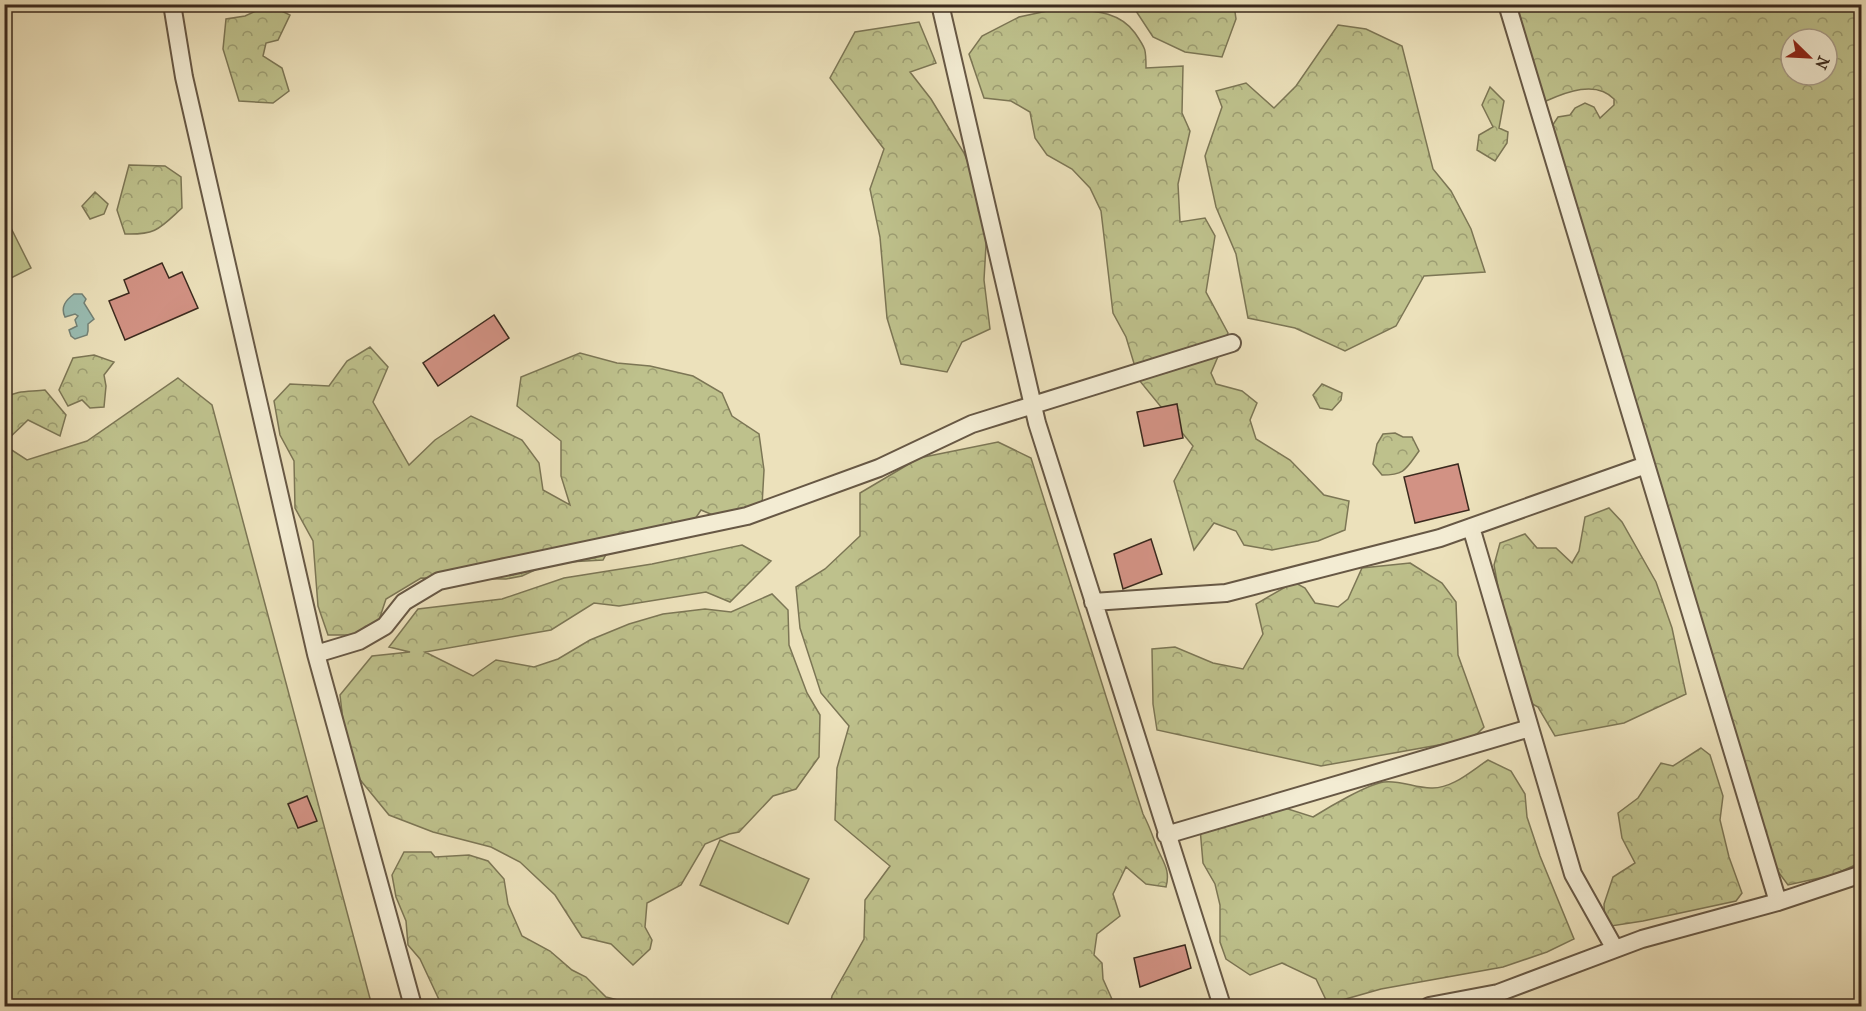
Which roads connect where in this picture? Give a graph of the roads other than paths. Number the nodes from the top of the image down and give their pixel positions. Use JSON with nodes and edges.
{"nodes":[{"id":1,"x":172,"y":4,"type":"edge"},
{"id":2,"x":940,"y":4,"type":"edge"},
{"id":3,"x":1507,"y":4,"type":"edge"},
{"id":4,"x":1232,"y":343,"type":"dead end"},
{"id":5,"x":1033,"y":405,"type":"junction"},
{"id":6,"x":1646,"y":465,"type":"junction"},
{"id":7,"x":1471,"y":527,"type":"junction"},
{"id":8,"x":1093,"y":602,"type":"junction"},
{"id":9,"x":315,"y":654,"type":"junction"},
{"id":10,"x":1530,"y":728,"type":"junction"},
{"id":11,"x":1166,"y":835,"type":"junction"},
{"id":12,"x":1862,"y":874,"type":"edge"},
{"id":13,"x":1778,"y":902,"type":"junction"},
{"id":14,"x":1615,"y":949,"type":"junction"},
{"id":15,"x":413,"y":1006,"type":"edge"},
{"id":16,"x":1222,"y":1006,"type":"edge"},
{"id":17,"x":1429,"y":1006,"type":"edge"}],
"edges":[{"from":1,"to":9,"type":"street"},
{"from":2,"to":5,"type":"street"},
{"from":3,"to":6,"type":"street"},
{"from":4,"to":5,"type":"street"},
{"from":5,"to":8,"type":"street"},
{"from":5,"to":9,"type":"street"},
{"from":6,"to":7,"type":"street"},
{"from":6,"to":13,"type":"street"},
{"from":7,"to":8,"type":"street"},
{"from":7,"to":10,"type":"street"},
{"from":8,"to":11,"type":"street"},
{"from":9,"to":15,"type":"street"},
{"from":10,"to":11,"type":"street"},
{"from":10,"to":14,"type":"street"},
{"from":11,"to":16,"type":"street"},
{"from":12,"to":13,"type":"street"},
{"from":13,"to":14,"type":"street"},
{"from":14,"to":17,"type":"street"}]}
